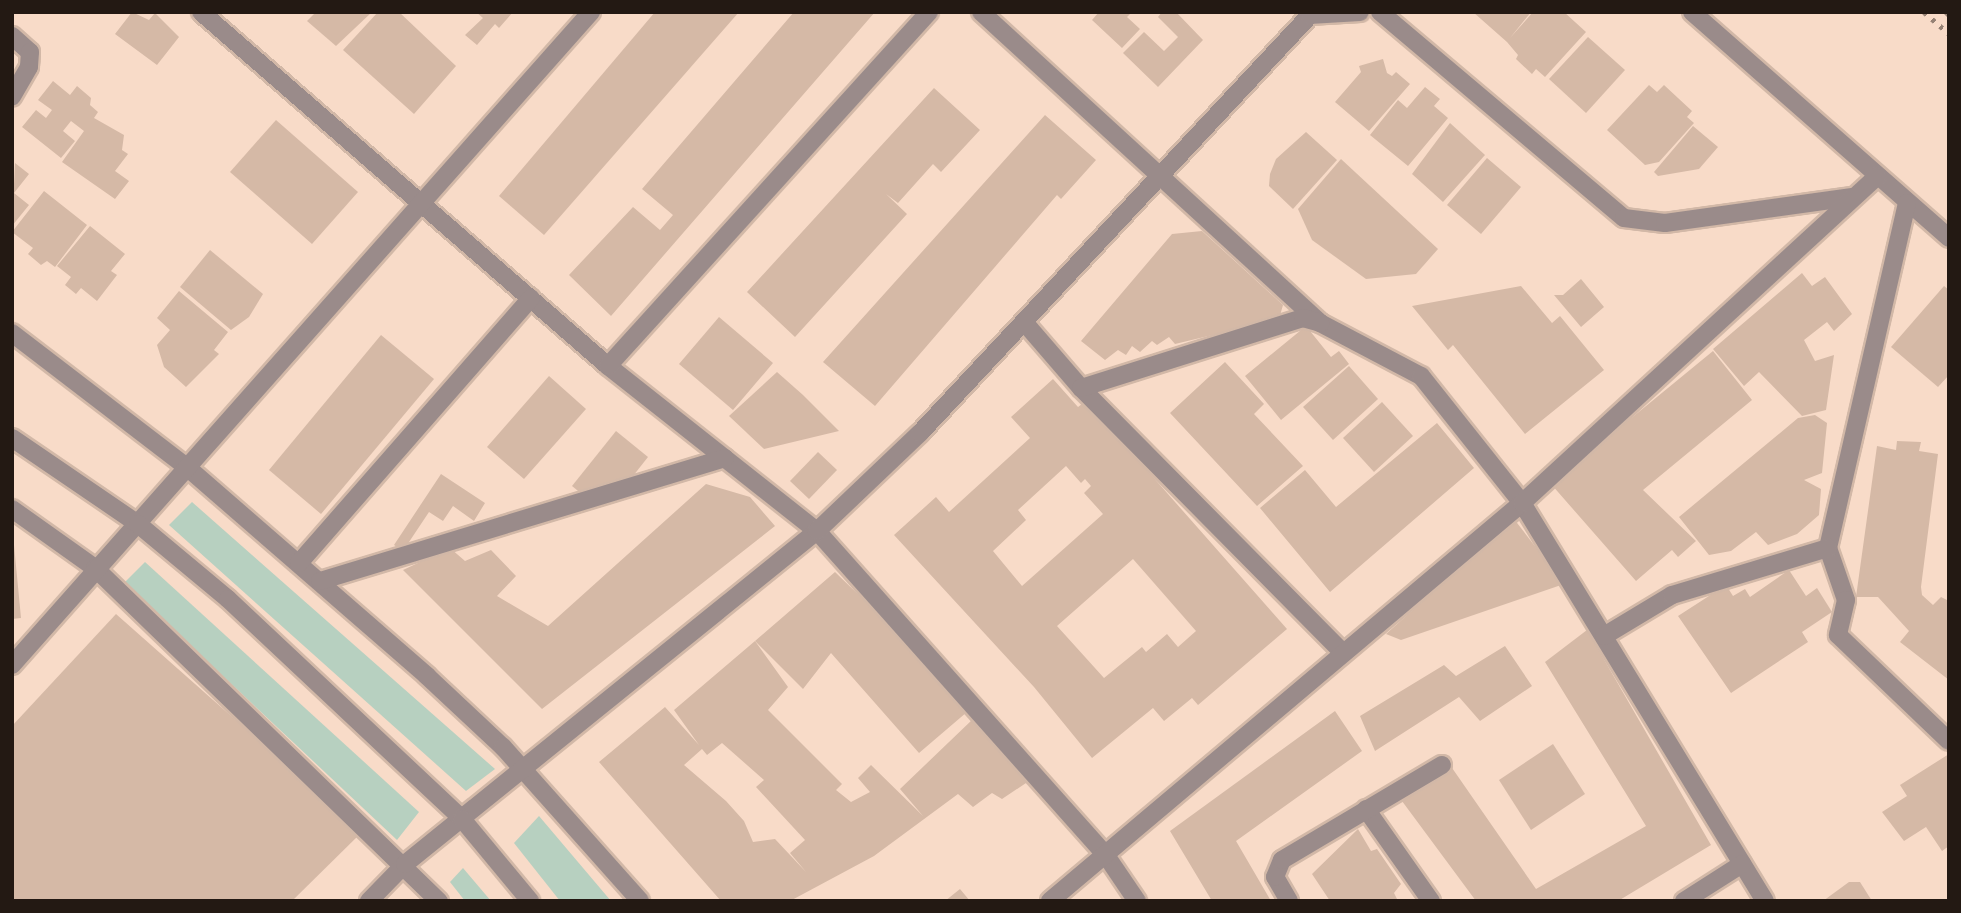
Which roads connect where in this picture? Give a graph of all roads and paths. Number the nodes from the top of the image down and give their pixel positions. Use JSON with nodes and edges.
{"nodes":[{"id":1,"x":201,"y":12,"type":"edge"},
{"id":2,"x":591,"y":12,"type":"edge"},
{"id":3,"x":929,"y":12,"type":"edge"},
{"id":4,"x":981,"y":12,"type":"edge"},
{"id":5,"x":1360,"y":12,"type":"edge"},
{"id":6,"x":1380,"y":12,"type":"edge"},
{"id":7,"x":1692,"y":12,"type":"edge"},
{"id":8,"x":1310,"y":13,"type":"edge"},
{"id":9,"x":12,"y":36,"type":"edge"},
{"id":10,"x":12,"y":96,"type":"edge"},
{"id":11,"x":1162,"y":174,"type":"junction"},
{"id":12,"x":1877,"y":176,"type":"junction"},
{"id":13,"x":1852,"y":197,"type":"junction"},
{"id":14,"x":1907,"y":202,"type":"junction"},
{"id":15,"x":424,"y":205,"type":"junction"},
{"id":16,"x":1949,"y":238,"type":"edge"},
{"id":17,"x":530,"y":298,"type":"junction"},
{"id":18,"x":1024,"y":322,"type":"junction"},
{"id":19,"x":1320,"y":323,"type":"junction"},
{"id":20,"x":12,"y":333,"type":"edge"},
{"id":21,"x":608,"y":366,"type":"junction"},
{"id":22,"x":1081,"y":388,"type":"junction"},
{"id":23,"x":12,"y":438,"type":"edge"},
{"id":24,"x":724,"y":458,"type":"junction"},
{"id":25,"x":188,"y":468,"type":"junction"},
{"id":26,"x":1522,"y":503,"type":"junction"},
{"id":27,"x":12,"y":509,"type":"edge"},
{"id":28,"x":138,"y":524,"type":"junction"},
{"id":29,"x":817,"y":531,"type":"junction"},
{"id":30,"x":1828,"y":548,"type":"junction"},
{"id":31,"x":299,"y":563,"type":"junction"},
{"id":32,"x":95,"y":568,"type":"junction"},
{"id":33,"x":320,"y":582,"type":"junction"},
{"id":34,"x":1604,"y":636,"type":"junction"},
{"id":35,"x":1343,"y":653,"type":"junction"},
{"id":36,"x":12,"y":665,"type":"edge"},
{"id":37,"x":1949,"y":741,"type":"edge"},
{"id":38,"x":1443,"y":765,"type":"dead end"},
{"id":39,"x":523,"y":770,"type":"junction"},
{"id":40,"x":1366,"y":809,"type":"junction"},
{"id":41,"x":462,"y":819,"type":"junction"},
{"id":42,"x":1105,"y":854,"type":"junction"},
{"id":43,"x":405,"y":864,"type":"junction"},
{"id":44,"x":1742,"y":864,"type":"junction"},
{"id":45,"x":369,"y":901,"type":"edge"},
{"id":46,"x":439,"y":901,"type":"edge"},
{"id":47,"x":530,"y":901,"type":"edge"},
{"id":48,"x":640,"y":901,"type":"edge"},
{"id":49,"x":1050,"y":901,"type":"edge"},
{"id":50,"x":1137,"y":901,"type":"edge"},
{"id":51,"x":1289,"y":901,"type":"edge"},
{"id":52,"x":1430,"y":901,"type":"edge"},
{"id":53,"x":1684,"y":901,"type":"edge"},
{"id":54,"x":1765,"y":901,"type":"edge"}],
"edges":[{"from":1,"to":15,"type":"street"},
{"from":2,"to":15,"type":"street"},
{"from":3,"to":21,"type":"street"},
{"from":4,"to":11,"type":"street"},
{"from":5,"to":8,"type":"street"},
{"from":6,"to":13,"type":"street"},
{"from":7,"to":12,"type":"street"},
{"from":8,"to":11,"type":"street"},
{"from":9,"to":10,"type":"street"},
{"from":11,"to":18,"type":"street"},
{"from":11,"to":19,"type":"street"},
{"from":12,"to":13,"type":"street"},
{"from":12,"to":14,"type":"street"},
{"from":13,"to":26,"type":"street"},
{"from":14,"to":16,"type":"street"},
{"from":14,"to":30,"type":"street"},
{"from":15,"to":17,"type":"street"},
{"from":15,"to":25,"type":"street"},
{"from":17,"to":21,"type":"street"},
{"from":17,"to":31,"type":"street"},
{"from":18,"to":22,"type":"street"},
{"from":18,"to":29,"type":"street"},
{"from":19,"to":22,"type":"street"},
{"from":19,"to":26,"type":"street"},
{"from":20,"to":25,"type":"street"},
{"from":21,"to":24,"type":"street"},
{"from":22,"to":35,"type":"street"},
{"from":23,"to":28,"type":"street"},
{"from":24,"to":29,"type":"street"},
{"from":24,"to":33,"type":"street"},
{"from":25,"to":28,"type":"street"},
{"from":25,"to":31,"type":"street"},
{"from":26,"to":34,"type":"street"},
{"from":26,"to":35,"type":"street"},
{"from":27,"to":32,"type":"street"},
{"from":28,"to":32,"type":"street"},
{"from":28,"to":41,"type":"street"},
{"from":29,"to":39,"type":"street"},
{"from":29,"to":42,"type":"street"},
{"from":30,"to":34,"type":"street"},
{"from":30,"to":37,"type":"street"},
{"from":31,"to":33,"type":"street"},
{"from":32,"to":36,"type":"street"},
{"from":32,"to":43,"type":"street"},
{"from":33,"to":39,"type":"street"},
{"from":34,"to":44,"type":"street"},
{"from":35,"to":42,"type":"street"},
{"from":38,"to":40,"type":"street"},
{"from":39,"to":41,"type":"street"},
{"from":39,"to":48,"type":"street"},
{"from":40,"to":51,"type":"street"},
{"from":40,"to":52,"type":"street"},
{"from":41,"to":43,"type":"street"},
{"from":41,"to":47,"type":"street"},
{"from":42,"to":49,"type":"street"},
{"from":42,"to":50,"type":"street"},
{"from":43,"to":45,"type":"street"},
{"from":43,"to":46,"type":"street"},
{"from":44,"to":53,"type":"street"},
{"from":44,"to":54,"type":"street"}]}
